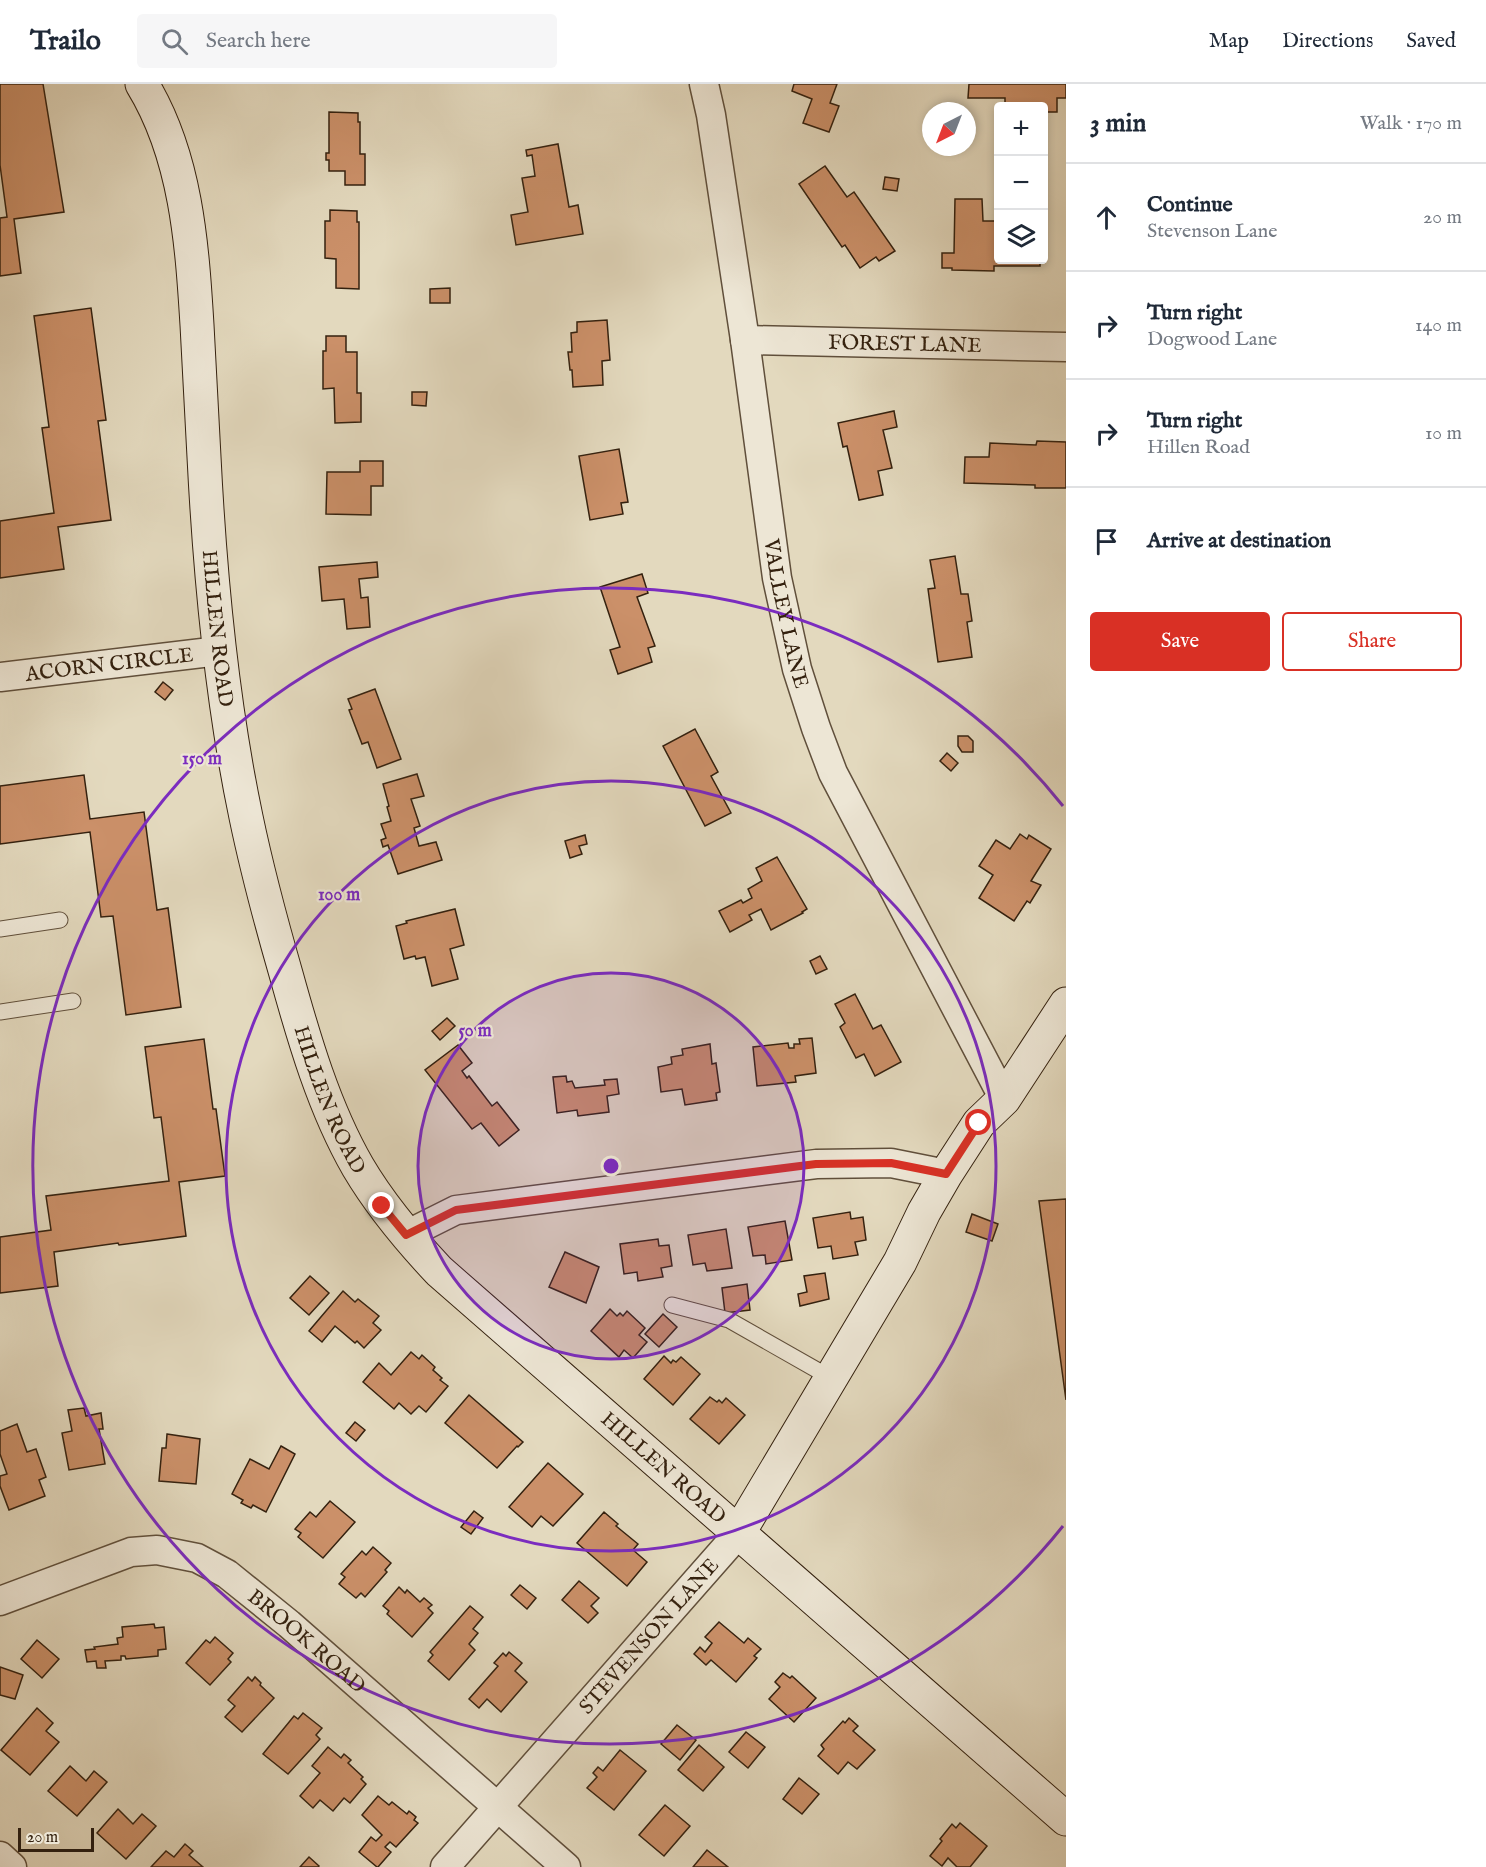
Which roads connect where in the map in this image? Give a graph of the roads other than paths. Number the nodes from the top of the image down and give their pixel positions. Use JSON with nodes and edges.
{"nodes":[{"id":1,"x":142,"y":84,"type":"edge"},
{"id":2,"x":704,"y":84,"type":"edge"},
{"id":3,"x":745,"y":340,"type":"junction"},
{"id":4,"x":1066,"y":347,"type":"edge"},
{"id":5,"x":219,"y":651,"type":"junction"},
{"id":6,"x":0,"y":677,"type":"edge"},
{"id":7,"x":60,"y":920,"type":"dead end"},
{"id":8,"x":0,"y":929,"type":"edge"},
{"id":9,"x":73,"y":1001,"type":"dead end"},
{"id":10,"x":1066,"y":1004,"type":"edge"},
{"id":11,"x":0,"y":1012,"type":"edge"},
{"id":12,"x":1004,"y":1099,"type":"junction"},
{"id":13,"x":946,"y":1174,"type":"junction"},
{"id":14,"x":406,"y":1235,"type":"junction"},
{"id":15,"x":900,"y":1262,"type":"junction"},
{"id":16,"x":672,"y":1305,"type":"dead end"},
{"id":17,"x":831,"y":1378,"type":"junction"},
{"id":18,"x":738,"y":1534,"type":"junction"},
{"id":19,"x":0,"y":1601,"type":"edge"},
{"id":20,"x":498,"y":1807,"type":"junction"},
{"id":21,"x":1066,"y":1819,"type":"edge"},
{"id":22,"x":0,"y":1856,"type":"edge"},
{"id":23,"x":12,"y":1867,"type":"edge"},
{"id":24,"x":445,"y":1867,"type":"edge"},
{"id":25,"x":566,"y":1867,"type":"edge"}],
"edges":[{"from":1,"to":5,"type":"street","name":"HILLEN ROAD"},
{"from":2,"to":3,"type":"street","name":"VALLEY LANE"},
{"from":3,"to":4,"type":"street","name":"FOREST LANE"},
{"from":3,"to":12,"type":"street","name":"VALLEY LANE"},
{"from":5,"to":6,"type":"street","name":"ACORN CIRCLE"},
{"from":5,"to":14,"type":"street","name":"HILLEN ROAD"},
{"from":7,"to":8,"type":"lane"},
{"from":9,"to":11,"type":"lane"},
{"from":10,"to":12,"type":"street","name":"STEVENSON LANE"},
{"from":12,"to":13,"type":"street","name":"STEVENSON LANE"},
{"from":12,"to":15,"type":"street","name":"STEVENSON LANE"},
{"from":13,"to":14,"type":"street"},
{"from":13,"to":15,"type":"street","name":"STEVENSON LANE"},
{"from":14,"to":18,"type":"street","name":"HILLEN ROAD"},
{"from":15,"to":17,"type":"street","name":"STEVENSON LANE"},
{"from":16,"to":17,"type":"lane"},
{"from":17,"to":18,"type":"street","name":"STEVENSON LANE"},
{"from":18,"to":20,"type":"street","name":"STEVENSON LANE"},
{"from":18,"to":21,"type":"street","name":"HILLEN ROAD"},
{"from":19,"to":20,"type":"street","name":"BROOK ROAD"},
{"from":20,"to":24,"type":"street","name":"STEVENSON LANE"},
{"from":20,"to":25,"type":"street","name":"BROOK ROAD"},
{"from":22,"to":23,"type":"street"}]}
